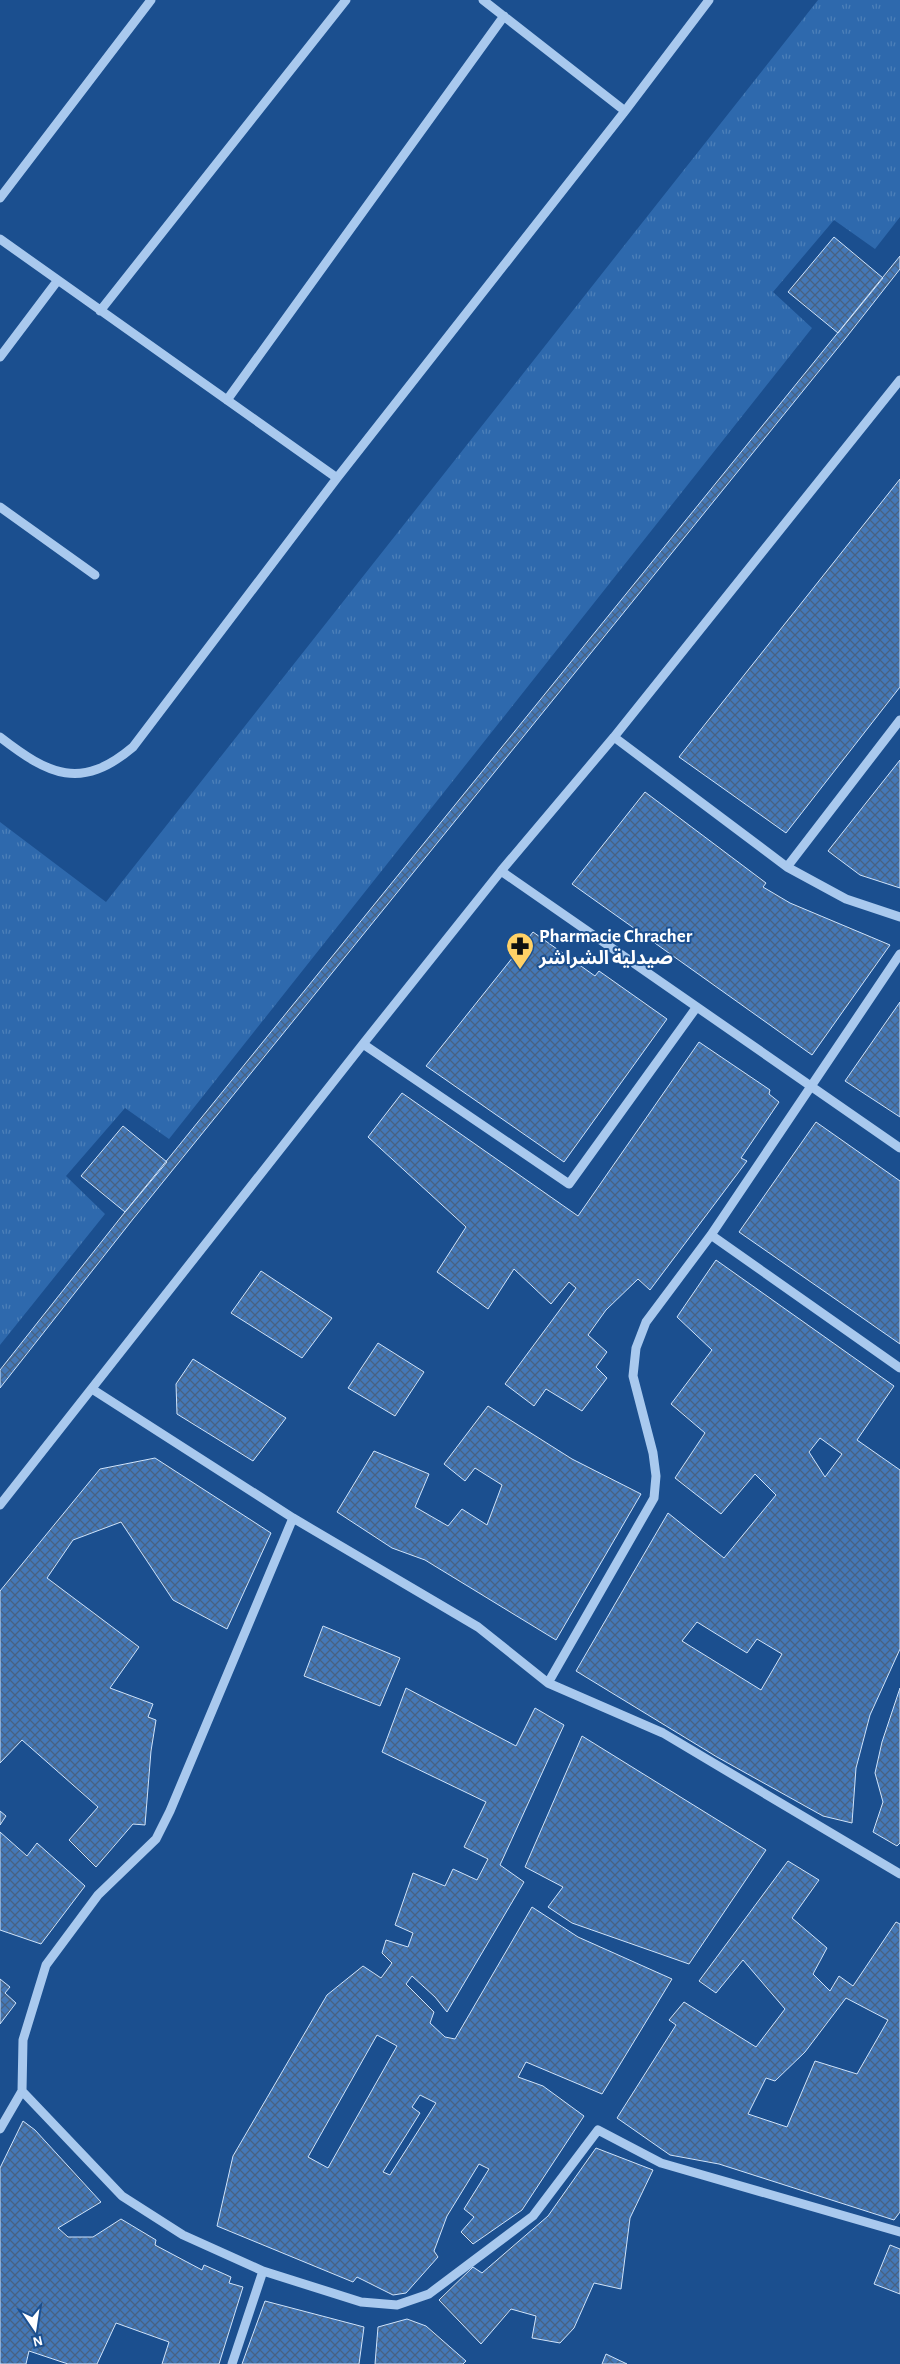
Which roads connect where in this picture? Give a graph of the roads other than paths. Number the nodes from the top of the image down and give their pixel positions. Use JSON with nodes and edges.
{"nodes":[{"id":1,"x":151,"y":0,"type":"edge"},
{"id":2,"x":346,"y":0,"type":"edge"},
{"id":3,"x":483,"y":0,"type":"edge"},
{"id":4,"x":710,"y":0,"type":"edge"},
{"id":5,"x":504,"y":16,"type":"junction"},
{"id":6,"x":625,"y":112,"type":"junction"},
{"id":7,"x":0,"y":198,"type":"edge"},
{"id":8,"x":0,"y":239,"type":"edge"},
{"id":9,"x":58,"y":280,"type":"junction"},
{"id":10,"x":100,"y":310,"type":"junction"},
{"id":11,"x":0,"y":357,"type":"edge"},
{"id":12,"x":900,"y":380,"type":"edge"},
{"id":13,"x":227,"y":400,"type":"junction"},
{"id":14,"x":337,"y":478,"type":"junction"},
{"id":15,"x":0,"y":507,"type":"edge"},
{"id":16,"x":95,"y":575,"type":"dead end"},
{"id":17,"x":900,"y":720,"type":"edge"},
{"id":18,"x":0,"y":737,"type":"edge"},
{"id":19,"x":614,"y":737,"type":"junction"},
{"id":20,"x":787,"y":867,"type":"junction"},
{"id":21,"x":501,"y":871,"type":"junction"},
{"id":22,"x":900,"y":917,"type":"edge"},
{"id":23,"x":900,"y":954,"type":"edge"},
{"id":24,"x":696,"y":1008,"type":"junction"},
{"id":25,"x":363,"y":1044,"type":"junction"},
{"id":26,"x":810,"y":1086,"type":"junction"},
{"id":27,"x":900,"y":1148,"type":"edge"},
{"id":28,"x":711,"y":1235,"type":"junction"},
{"id":29,"x":900,"y":1368,"type":"edge"},
{"id":30,"x":92,"y":1390,"type":"junction"},
{"id":31,"x":0,"y":1506,"type":"edge"},
{"id":32,"x":293,"y":1518,"type":"junction"},
{"id":33,"x":548,"y":1682,"type":"junction"},
{"id":34,"x":900,"y":1874,"type":"edge"},
{"id":35,"x":22,"y":2091,"type":"junction"},
{"id":36,"x":0,"y":2129,"type":"edge"},
{"id":37,"x":900,"y":2232,"type":"edge"},
{"id":38,"x":264,"y":2271,"type":"junction"},
{"id":39,"x":232,"y":2364,"type":"edge"}],
"edges":[{"from":1,"to":7,"type":"street"},
{"from":2,"to":10,"type":"street"},
{"from":3,"to":5,"type":"street"},
{"from":4,"to":6,"type":"street"},
{"from":5,"to":6,"type":"street"},
{"from":5,"to":13,"type":"street"},
{"from":6,"to":14,"type":"street"},
{"from":8,"to":9,"type":"street"},
{"from":9,"to":10,"type":"street"},
{"from":9,"to":11,"type":"street"},
{"from":10,"to":13,"type":"street"},
{"from":12,"to":19,"type":"street"},
{"from":13,"to":14,"type":"street"},
{"from":14,"to":18,"type":"street"},
{"from":15,"to":16,"type":"street"},
{"from":17,"to":20,"type":"street"},
{"from":19,"to":20,"type":"street"},
{"from":19,"to":21,"type":"street"},
{"from":20,"to":22,"type":"street"},
{"from":21,"to":24,"type":"street"},
{"from":21,"to":25,"type":"street"},
{"from":23,"to":26,"type":"street"},
{"from":24,"to":25,"type":"street"},
{"from":24,"to":26,"type":"street"},
{"from":25,"to":30,"type":"street"},
{"from":26,"to":27,"type":"street"},
{"from":26,"to":28,"type":"street"},
{"from":28,"to":29,"type":"street"},
{"from":28,"to":33,"type":"street"},
{"from":30,"to":31,"type":"street"},
{"from":30,"to":32,"type":"street"},
{"from":32,"to":33,"type":"street"},
{"from":32,"to":35,"type":"street"},
{"from":33,"to":34,"type":"street"},
{"from":35,"to":36,"type":"street"},
{"from":35,"to":38,"type":"street"},
{"from":37,"to":38,"type":"street"},
{"from":38,"to":39,"type":"street"}]}
